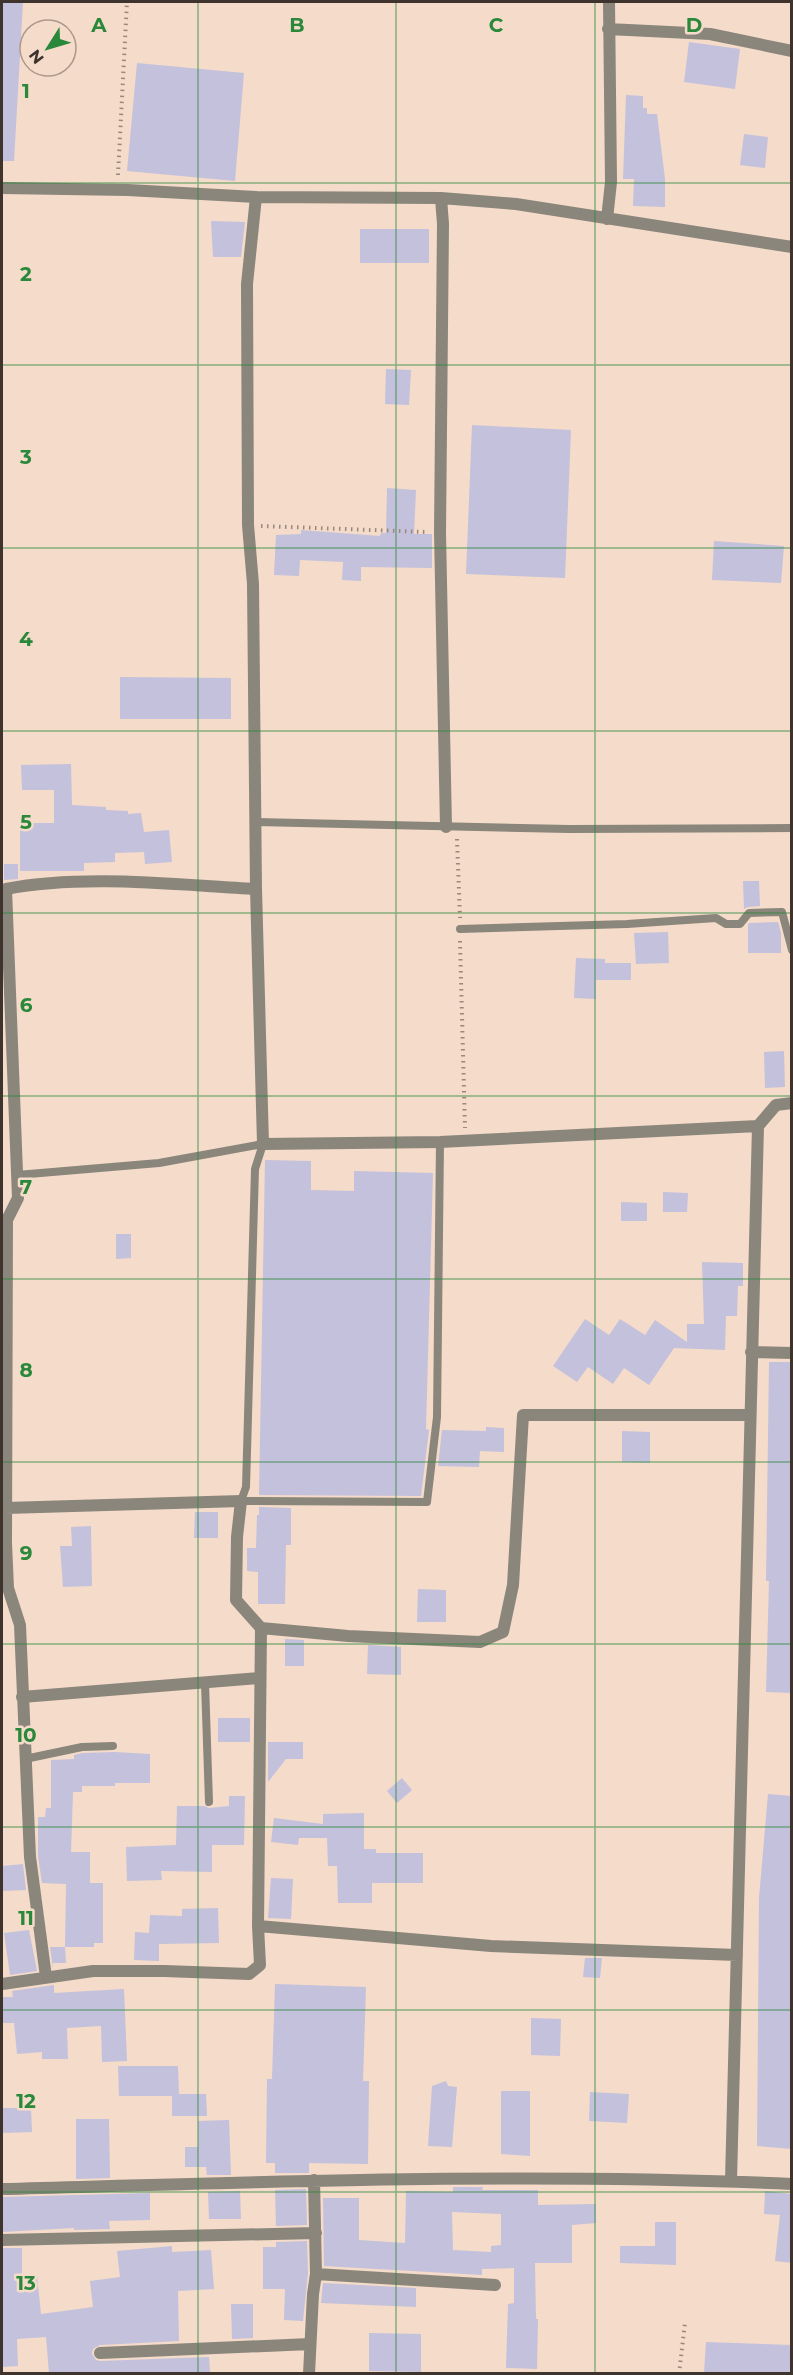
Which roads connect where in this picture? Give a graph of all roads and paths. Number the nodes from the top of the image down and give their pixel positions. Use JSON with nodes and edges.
{"nodes":[{"id":1,"x":127,"y":2,"type":"edge"},
{"id":2,"x":609,"y":2,"type":"edge"},
{"id":3,"x":608,"y":29,"type":"junction"},
{"id":4,"x":792,"y":51,"type":"edge"},
{"id":5,"x":2,"y":188,"type":"edge"},
{"id":6,"x":117,"y":190,"type":"junction"},
{"id":7,"x":256,"y":198,"type":"junction"},
{"id":8,"x":441,"y":198,"type":"junction"},
{"id":9,"x":607,"y":219,"type":"junction"},
{"id":10,"x":792,"y":247,"type":"edge"},
{"id":11,"x":248,"y":525,"type":"junction"},
{"id":12,"x":440,"y":532,"type":"junction"},
{"id":13,"x":256,"y":822,"type":"junction"},
{"id":14,"x":451,"y":827,"type":"junction"},
{"id":15,"x":792,"y":828,"type":"edge"},
{"id":16,"x":256,"y":889,"type":"junction"},
{"id":17,"x":4,"y":893,"type":"edge"},
{"id":18,"x":460,"y":929,"type":"junction"},
{"id":19,"x":792,"y":950,"type":"edge"},
{"id":20,"x":792,"y":1103,"type":"edge"},
{"id":21,"x":758,"y":1126,"type":"junction"},
{"id":22,"x":465,"y":1141,"type":"junction"},
{"id":23,"x":440,"y":1142,"type":"junction"},
{"id":24,"x":263,"y":1144,"type":"junction"},
{"id":25,"x":17,"y":1175,"type":"junction"},
{"id":26,"x":752,"y":1352,"type":"junction"},
{"id":27,"x":792,"y":1353,"type":"edge"},
{"id":28,"x":750,"y":1415,"type":"junction"},
{"id":29,"x":241,"y":1501,"type":"junction"},
{"id":30,"x":6,"y":1508,"type":"junction"},
{"id":31,"x":261,"y":1628,"type":"junction"},
{"id":32,"x":260,"y":1678,"type":"junction"},
{"id":33,"x":205,"y":1683,"type":"junction"},
{"id":34,"x":22,"y":1697,"type":"junction"},
{"id":35,"x":113,"y":1746,"type":"dead end"},
{"id":36,"x":25,"y":1760,"type":"junction"},
{"id":37,"x":209,"y":1802,"type":"dead end"},
{"id":38,"x":258,"y":1926,"type":"junction"},
{"id":39,"x":737,"y":1955,"type":"junction"},
{"id":40,"x":46,"y":1977,"type":"junction"},
{"id":41,"x":2,"y":1984,"type":"edge"},
{"id":42,"x":314,"y":2180,"type":"junction"},
{"id":43,"x":731,"y":2181,"type":"junction"},
{"id":44,"x":792,"y":2184,"type":"edge"},
{"id":45,"x":2,"y":2189,"type":"edge"},
{"id":46,"x":316,"y":2233,"type":"junction"},
{"id":47,"x":2,"y":2240,"type":"edge"},
{"id":48,"x":316,"y":2274,"type":"junction"},
{"id":49,"x":495,"y":2285,"type":"dead end"},
{"id":50,"x":685,"y":2323,"type":"dead end"},
{"id":51,"x":310,"y":2344,"type":"junction"},
{"id":52,"x":100,"y":2353,"type":"dead end"},
{"id":53,"x":309,"y":2373,"type":"edge"},
{"id":54,"x":679,"y":2373,"type":"edge"}],
"edges":[{"from":1,"to":6,"type":"path"},
{"from":2,"to":3,"type":"street"},
{"from":3,"to":4,"type":"street"},
{"from":3,"to":9,"type":"street"},
{"from":5,"to":6,"type":"street"},
{"from":6,"to":7,"type":"street"},
{"from":7,"to":8,"type":"street"},
{"from":7,"to":11,"type":"street"},
{"from":8,"to":9,"type":"street"},
{"from":8,"to":12,"type":"street"},
{"from":9,"to":10,"type":"street"},
{"from":11,"to":12,"type":"path"},
{"from":11,"to":13,"type":"street"},
{"from":12,"to":14,"type":"street"},
{"from":13,"to":14,"type":"lane"},
{"from":13,"to":16,"type":"street"},
{"from":14,"to":15,"type":"lane"},
{"from":14,"to":18,"type":"path"},
{"from":16,"to":17,"type":"street"},
{"from":16,"to":24,"type":"street"},
{"from":17,"to":25,"type":"street"},
{"from":18,"to":19,"type":"lane"},
{"from":18,"to":22,"type":"path"},
{"from":20,"to":21,"type":"street"},
{"from":21,"to":22,"type":"street"},
{"from":21,"to":26,"type":"street"},
{"from":22,"to":23,"type":"street"},
{"from":23,"to":24,"type":"street"},
{"from":23,"to":29,"type":"lane"},
{"from":24,"to":25,"type":"lane"},
{"from":24,"to":29,"type":"lane"},
{"from":25,"to":30,"type":"street"},
{"from":26,"to":27,"type":"street"},
{"from":26,"to":28,"type":"street"},
{"from":28,"to":31,"type":"street"},
{"from":28,"to":39,"type":"street"},
{"from":29,"to":30,"type":"street"},
{"from":29,"to":31,"type":"street"},
{"from":30,"to":34,"type":"street"},
{"from":31,"to":32,"type":"street"},
{"from":32,"to":33,"type":"street"},
{"from":32,"to":38,"type":"street"},
{"from":33,"to":34,"type":"street"},
{"from":33,"to":37,"type":"lane"},
{"from":34,"to":36,"type":"street"},
{"from":35,"to":36,"type":"lane"},
{"from":36,"to":40,"type":"street"},
{"from":38,"to":39,"type":"street"},
{"from":38,"to":40,"type":"street"},
{"from":39,"to":43,"type":"street"},
{"from":40,"to":41,"type":"street"},
{"from":42,"to":43,"type":"street"},
{"from":42,"to":45,"type":"street"},
{"from":42,"to":46,"type":"street"},
{"from":43,"to":44,"type":"street"},
{"from":46,"to":47,"type":"street"},
{"from":46,"to":48,"type":"street"},
{"from":48,"to":49,"type":"street"},
{"from":48,"to":51,"type":"street"},
{"from":50,"to":54,"type":"path"},
{"from":51,"to":52,"type":"street"},
{"from":51,"to":53,"type":"street"}]}
